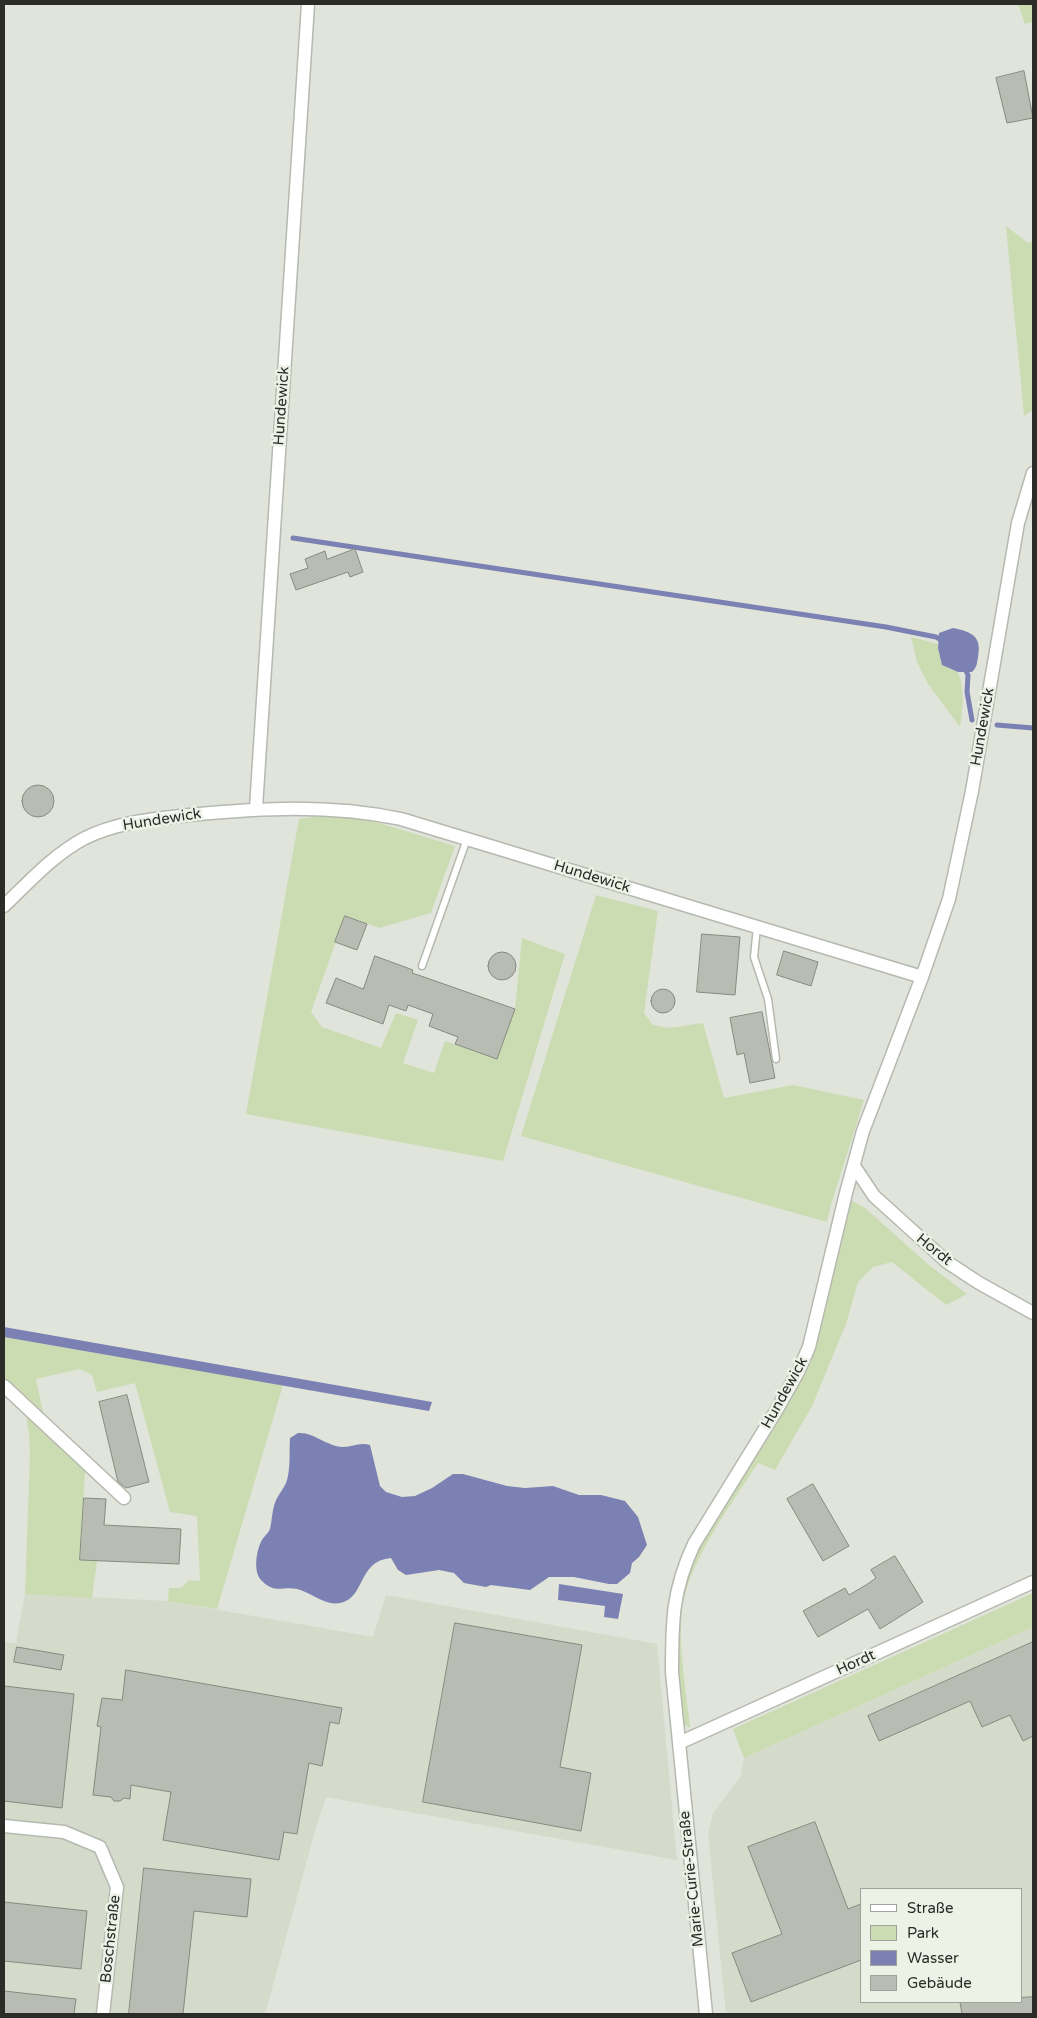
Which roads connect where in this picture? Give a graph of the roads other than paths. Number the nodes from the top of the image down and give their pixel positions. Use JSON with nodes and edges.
{"nodes":[{"id":1,"x":308,"y":4,"type":"edge"},
{"id":2,"x":1033,"y":474,"type":"edge"},
{"id":3,"x":256,"y":808,"type":"junction"},
{"id":4,"x":467,"y":839,"type":"junction"},
{"id":5,"x":4,"y":906,"type":"edge"},
{"id":6,"x":758,"y":928,"type":"junction"},
{"id":7,"x":422,"y":966,"type":"dead end"},
{"id":8,"x":922,"y":978,"type":"junction"},
{"id":9,"x":776,"y":1059,"type":"dead end"},
{"id":10,"x":854,"y":1166,"type":"junction"},
{"id":11,"x":1033,"y":1313,"type":"edge"},
{"id":12,"x":4,"y":1386,"type":"edge"},
{"id":13,"x":124,"y":1498,"type":"dead end"},
{"id":14,"x":1033,"y":1582,"type":"edge"},
{"id":15,"x":679,"y":1743,"type":"junction"},
{"id":16,"x":4,"y":1826,"type":"edge"},
{"id":17,"x":103,"y":2014,"type":"edge"},
{"id":18,"x":706,"y":2014,"type":"edge"}],
"edges":[{"from":1,"to":3,"type":"street","name":"Hundewick"},
{"from":2,"to":8,"type":"street","name":"Hundewick"},
{"from":3,"to":4,"type":"street","name":"Hundewick"},
{"from":3,"to":5,"type":"street","name":"Hundewick"},
{"from":4,"to":6,"type":"street","name":"Hundewick"},
{"from":4,"to":7,"type":"lane"},
{"from":6,"to":8,"type":"street","name":"Hundewick"},
{"from":6,"to":9,"type":"lane"},
{"from":8,"to":10,"type":"street","name":"Hundewick"},
{"from":10,"to":11,"type":"street","name":"Hordt"},
{"from":10,"to":15,"type":"street","name":"Hundewick"},
{"from":12,"to":13,"type":"street"},
{"from":14,"to":15,"type":"street","name":"Hordt"},
{"from":15,"to":18,"type":"street","name":"Marie-Curie-Straße"},
{"from":16,"to":17,"type":"street","name":"Boschstraße"}]}
